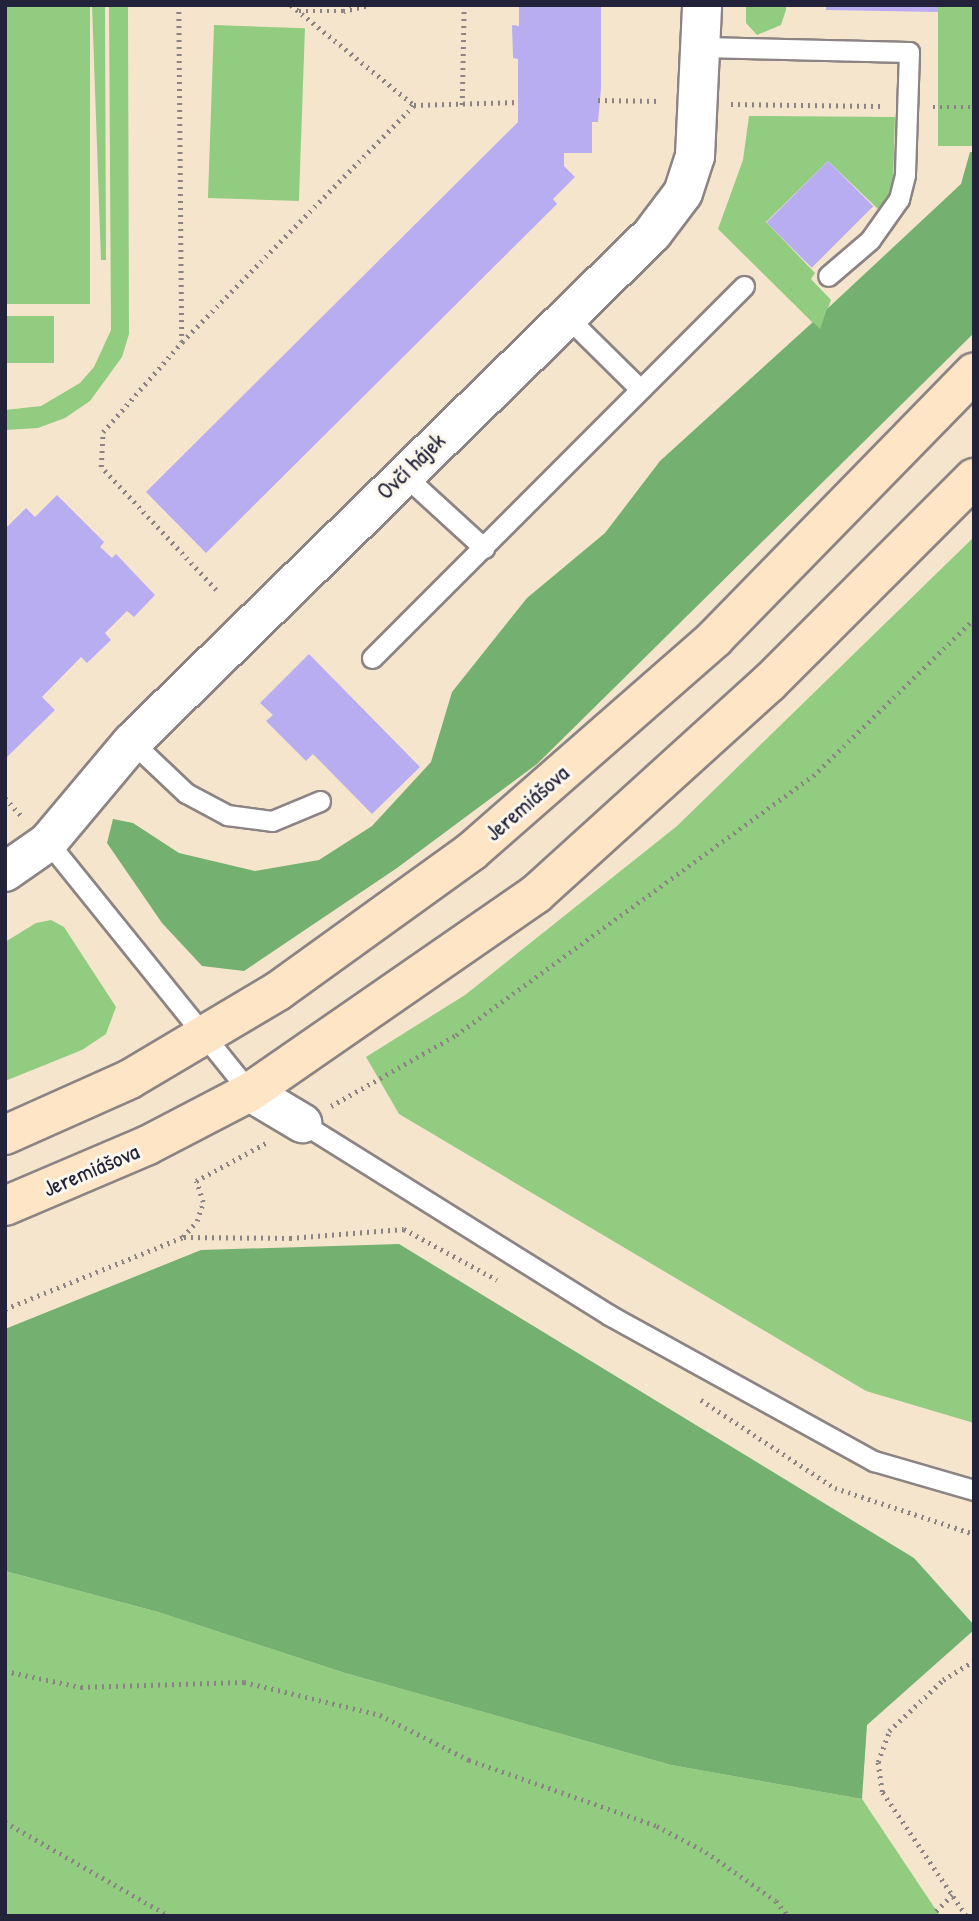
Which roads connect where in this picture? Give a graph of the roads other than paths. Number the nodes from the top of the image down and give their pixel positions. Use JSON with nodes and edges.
{"nodes":[{"id":1,"x":702,"y":5,"type":"edge"},
{"id":2,"x":702,"y":47,"type":"junction"},
{"id":3,"x":828,"y":276,"type":"dead end"},
{"id":4,"x":744,"y":286,"type":"dead end"},
{"id":5,"x":566,"y":316,"type":"junction"},
{"id":6,"x":974,"y":373,"type":"edge"},
{"id":7,"x":640,"y":389,"type":"junction"},
{"id":8,"x":403,"y":474,"type":"junction"},
{"id":9,"x":974,"y":478,"type":"edge"},
{"id":10,"x":484,"y":548,"type":"junction"},
{"id":11,"x":372,"y":658,"type":"dead end"},
{"id":12,"x":132,"y":742,"type":"junction"},
{"id":13,"x":320,"y":801,"type":"dead end"},
{"id":14,"x":48,"y":842,"type":"junction"},
{"id":15,"x":5,"y":873,"type":"edge"},
{"id":16,"x":204,"y":1035,"type":"junction"},
{"id":17,"x":250,"y":1092,"type":"junction"},
{"id":18,"x":302,"y":1123,"type":"joint"},
{"id":19,"x":5,"y":1135,"type":"edge"},
{"id":20,"x":5,"y":1206,"type":"edge"},
{"id":21,"x":974,"y":1490,"type":"edge"}],
"edges":[{"from":1,"to":2,"type":"street","name":"Ovčí hájek"},
{"from":2,"to":3,"type":"lane"},
{"from":2,"to":5,"type":"street","name":"Ovčí hájek"},
{"from":4,"to":7,"type":"lane"},
{"from":5,"to":7,"type":"lane"},
{"from":5,"to":8,"type":"street","name":"Ovčí hájek"},
{"from":6,"to":16,"type":"main road","name":"Jeremiášova"},
{"from":7,"to":10,"type":"lane"},
{"from":8,"to":10,"type":"lane"},
{"from":8,"to":12,"type":"street","name":"Ovčí hájek"},
{"from":9,"to":17,"type":"main road","name":"Jeremiášova"},
{"from":10,"to":11,"type":"lane"},
{"from":12,"to":13,"type":"lane"},
{"from":12,"to":14,"type":"street","name":"Ovčí hájek"},
{"from":14,"to":15,"type":"street","name":"Ovčí hájek"},
{"from":14,"to":16,"type":"lane"},
{"from":16,"to":17,"type":"lane"},
{"from":16,"to":19,"type":"main road","name":"Jeremiášova"},
{"from":17,"to":18,"type":"street"},
{"from":17,"to":20,"type":"main road","name":"Jeremiášova"},
{"from":18,"to":21,"type":"lane"}]}
